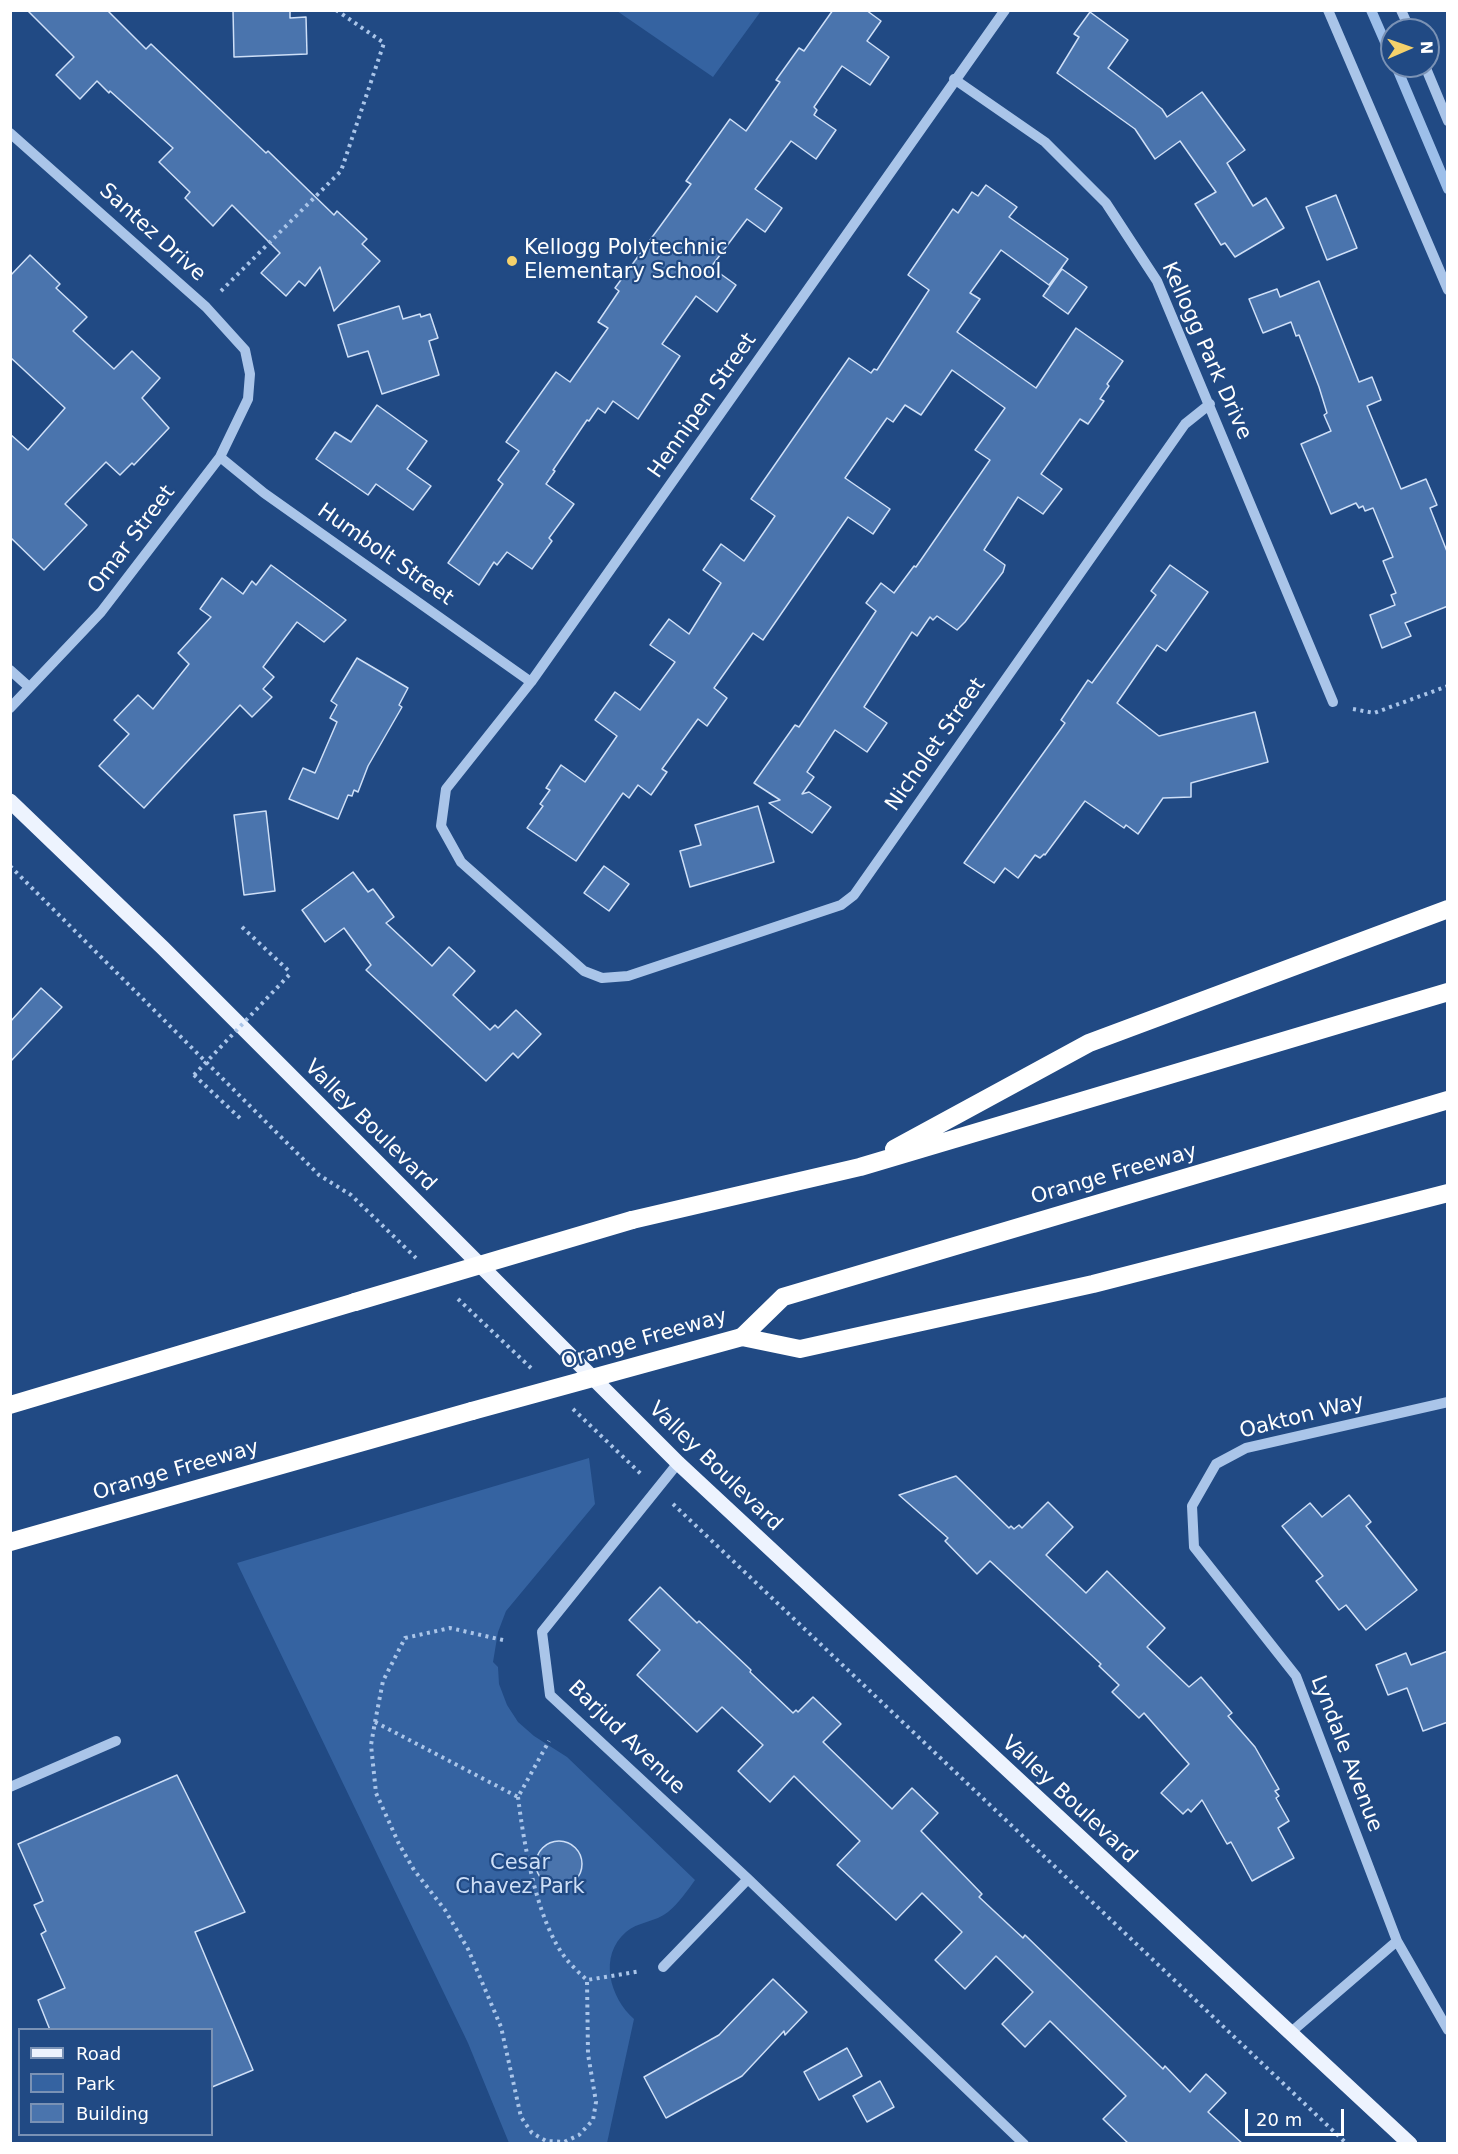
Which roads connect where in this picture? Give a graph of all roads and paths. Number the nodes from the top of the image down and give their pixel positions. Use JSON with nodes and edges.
{"nodes":[{"id":1,"x":336,"y":10,"type":"edge"},
{"id":2,"x":1005,"y":10,"type":"edge"},
{"id":3,"x":1328,"y":10,"type":"edge"},
{"id":4,"x":1430,"y":78,"type":"edge"},
{"id":5,"x":954,"y":79,"type":"junction"},
{"id":6,"x":1448,"y":121,"type":"edge"},
{"id":7,"x":10,"y":133,"type":"edge"},
{"id":8,"x":1448,"y":290,"type":"edge"},
{"id":9,"x":206,"y":307,"type":"junction"},
{"id":10,"x":250,"y":374,"type":"joint"},
{"id":11,"x":1210,"y":405,"type":"junction"},
{"id":12,"x":220,"y":456,"type":"junction"},
{"id":13,"x":10,"y":670,"type":"edge"},
{"id":14,"x":531,"y":682,"type":"junction"},
{"id":15,"x":1448,"y":686,"type":"edge"},
{"id":16,"x":29,"y":687,"type":"junction"},
{"id":17,"x":1333,"y":702,"type":"joint"},
{"id":18,"x":10,"y":708,"type":"edge"},
{"id":19,"x":10,"y":801,"type":"edge"},
{"id":20,"x":441,"y":826,"type":"joint"},
{"id":21,"x":10,"y":866,"type":"edge"},
{"id":22,"x":1448,"y":909,"type":"edge"},
{"id":23,"x":242,"y":927,"type":"dead end"},
{"id":24,"x":1448,"y":992,"type":"edge"},
{"id":25,"x":1448,"y":1100,"type":"edge"},
{"id":26,"x":243,"y":1121,"type":"dead end"},
{"id":27,"x":860,"y":1167,"type":"junction"},
{"id":28,"x":1448,"y":1193,"type":"edge"},
{"id":29,"x":419,"y":1261,"type":"dead end"},
{"id":30,"x":453,"y":1293,"type":"dead end"},
{"id":31,"x":742,"y":1337,"type":"junction"},
{"id":32,"x":538,"y":1375,"type":"dead end"},
{"id":33,"x":1448,"y":1402,"type":"edge"},
{"id":34,"x":10,"y":1405,"type":"edge"},
{"id":35,"x":572,"y":1408,"type":"dead end"},
{"id":36,"x":678,"y":1463,"type":"junction"},
{"id":37,"x":657,"y":1489,"type":"junction"},
{"id":38,"x":1192,"y":1506,"type":"joint"},
{"id":39,"x":17,"y":1540,"type":"edge"},
{"id":40,"x":503,"y":1640,"type":"dead end"},
{"id":41,"x":375,"y":1722,"type":"junction"},
{"id":42,"x":116,"y":1741,"type":"dead end"},
{"id":43,"x":549,"y":1741,"type":"dead end"},
{"id":44,"x":10,"y":1787,"type":"edge"},
{"id":45,"x":518,"y":1797,"type":"junction"},
{"id":46,"x":748,"y":1879,"type":"junction"},
{"id":47,"x":1397,"y":1941,"type":"junction"},
{"id":48,"x":663,"y":1967,"type":"joint"},
{"id":49,"x":587,"y":1980,"type":"junction"},
{"id":50,"x":1448,"y":2031,"type":"edge"},
{"id":51,"x":1290,"y":2034,"type":"junction"},
{"id":52,"x":1024,"y":2144,"type":"edge"},
{"id":53,"x":1347,"y":2144,"type":"edge"},
{"id":54,"x":1410,"y":2144,"type":"edge"}],
"edges":[{"from":1,"to":9,"type":"path"},
{"from":2,"to":5,"type":"street","name":"Hennipen Street"},
{"from":3,"to":8,"type":"street"},
{"from":4,"to":6,"type":"street"},
{"from":5,"to":11,"type":"street","name":"Kellogg Park Drive"},
{"from":5,"to":14,"type":"street","name":"Hennipen Street"},
{"from":7,"to":9,"type":"street","name":"Santez Drive"},
{"from":9,"to":10,"type":"street","name":"Santez Drive"},
{"from":10,"to":12,"type":"street","name":"Omar Street"},
{"from":11,"to":17,"type":"street","name":"Kellogg Park Drive"},
{"from":11,"to":20,"type":"street","name":"Nicholet Street"},
{"from":12,"to":14,"type":"street","name":"Humbolt Street"},
{"from":12,"to":16,"type":"street","name":"Omar Street"},
{"from":13,"to":16,"type":"street"},
{"from":14,"to":20,"type":"street","name":"Hennipen Street"},
{"from":15,"to":17,"type":"path"},
{"from":16,"to":18,"type":"street","name":"Omar Street"},
{"from":19,"to":36,"type":"main road","name":"Valley Boulevard"},
{"from":21,"to":29,"type":"path"},
{"from":22,"to":27,"type":"highway"},
{"from":23,"to":26,"type":"path","bridge":true},
{"from":24,"to":27,"type":"highway"},
{"from":25,"to":31,"type":"highway","name":"Orange Freeway"},
{"from":27,"to":34,"type":"highway","bridge":true},
{"from":28,"to":31,"type":"highway"},
{"from":30,"to":32,"type":"path"},
{"from":31,"to":39,"type":"highway","name":"Orange Freeway","bridge":true},
{"from":33,"to":38,"type":"street","name":"Oakton Way"},
{"from":35,"to":37,"type":"path"},
{"from":36,"to":37,"type":"street","name":"Barjud Avenue"},
{"from":36,"to":51,"type":"main road","name":"Valley Boulevard"},
{"from":37,"to":46,"type":"street","name":"Barjud Avenue"},
{"from":37,"to":53,"type":"path"},
{"from":38,"to":47,"type":"street","name":"Lyndale Avenue"},
{"from":40,"to":41,"type":"path"},
{"from":41,"to":45,"type":"path"},
{"from":41,"to":49,"type":"path"},
{"from":42,"to":44,"type":"street"},
{"from":43,"to":45,"type":"path"},
{"from":45,"to":49,"type":"path"},
{"from":46,"to":48,"type":"street"},
{"from":46,"to":52,"type":"street","name":"Barjud Avenue"},
{"from":47,"to":50,"type":"street","name":"Lyndale Avenue"},
{"from":47,"to":51,"type":"street"},
{"from":48,"to":49,"type":"path"},
{"from":51,"to":54,"type":"main road","name":"Valley Boulevard"}]}
